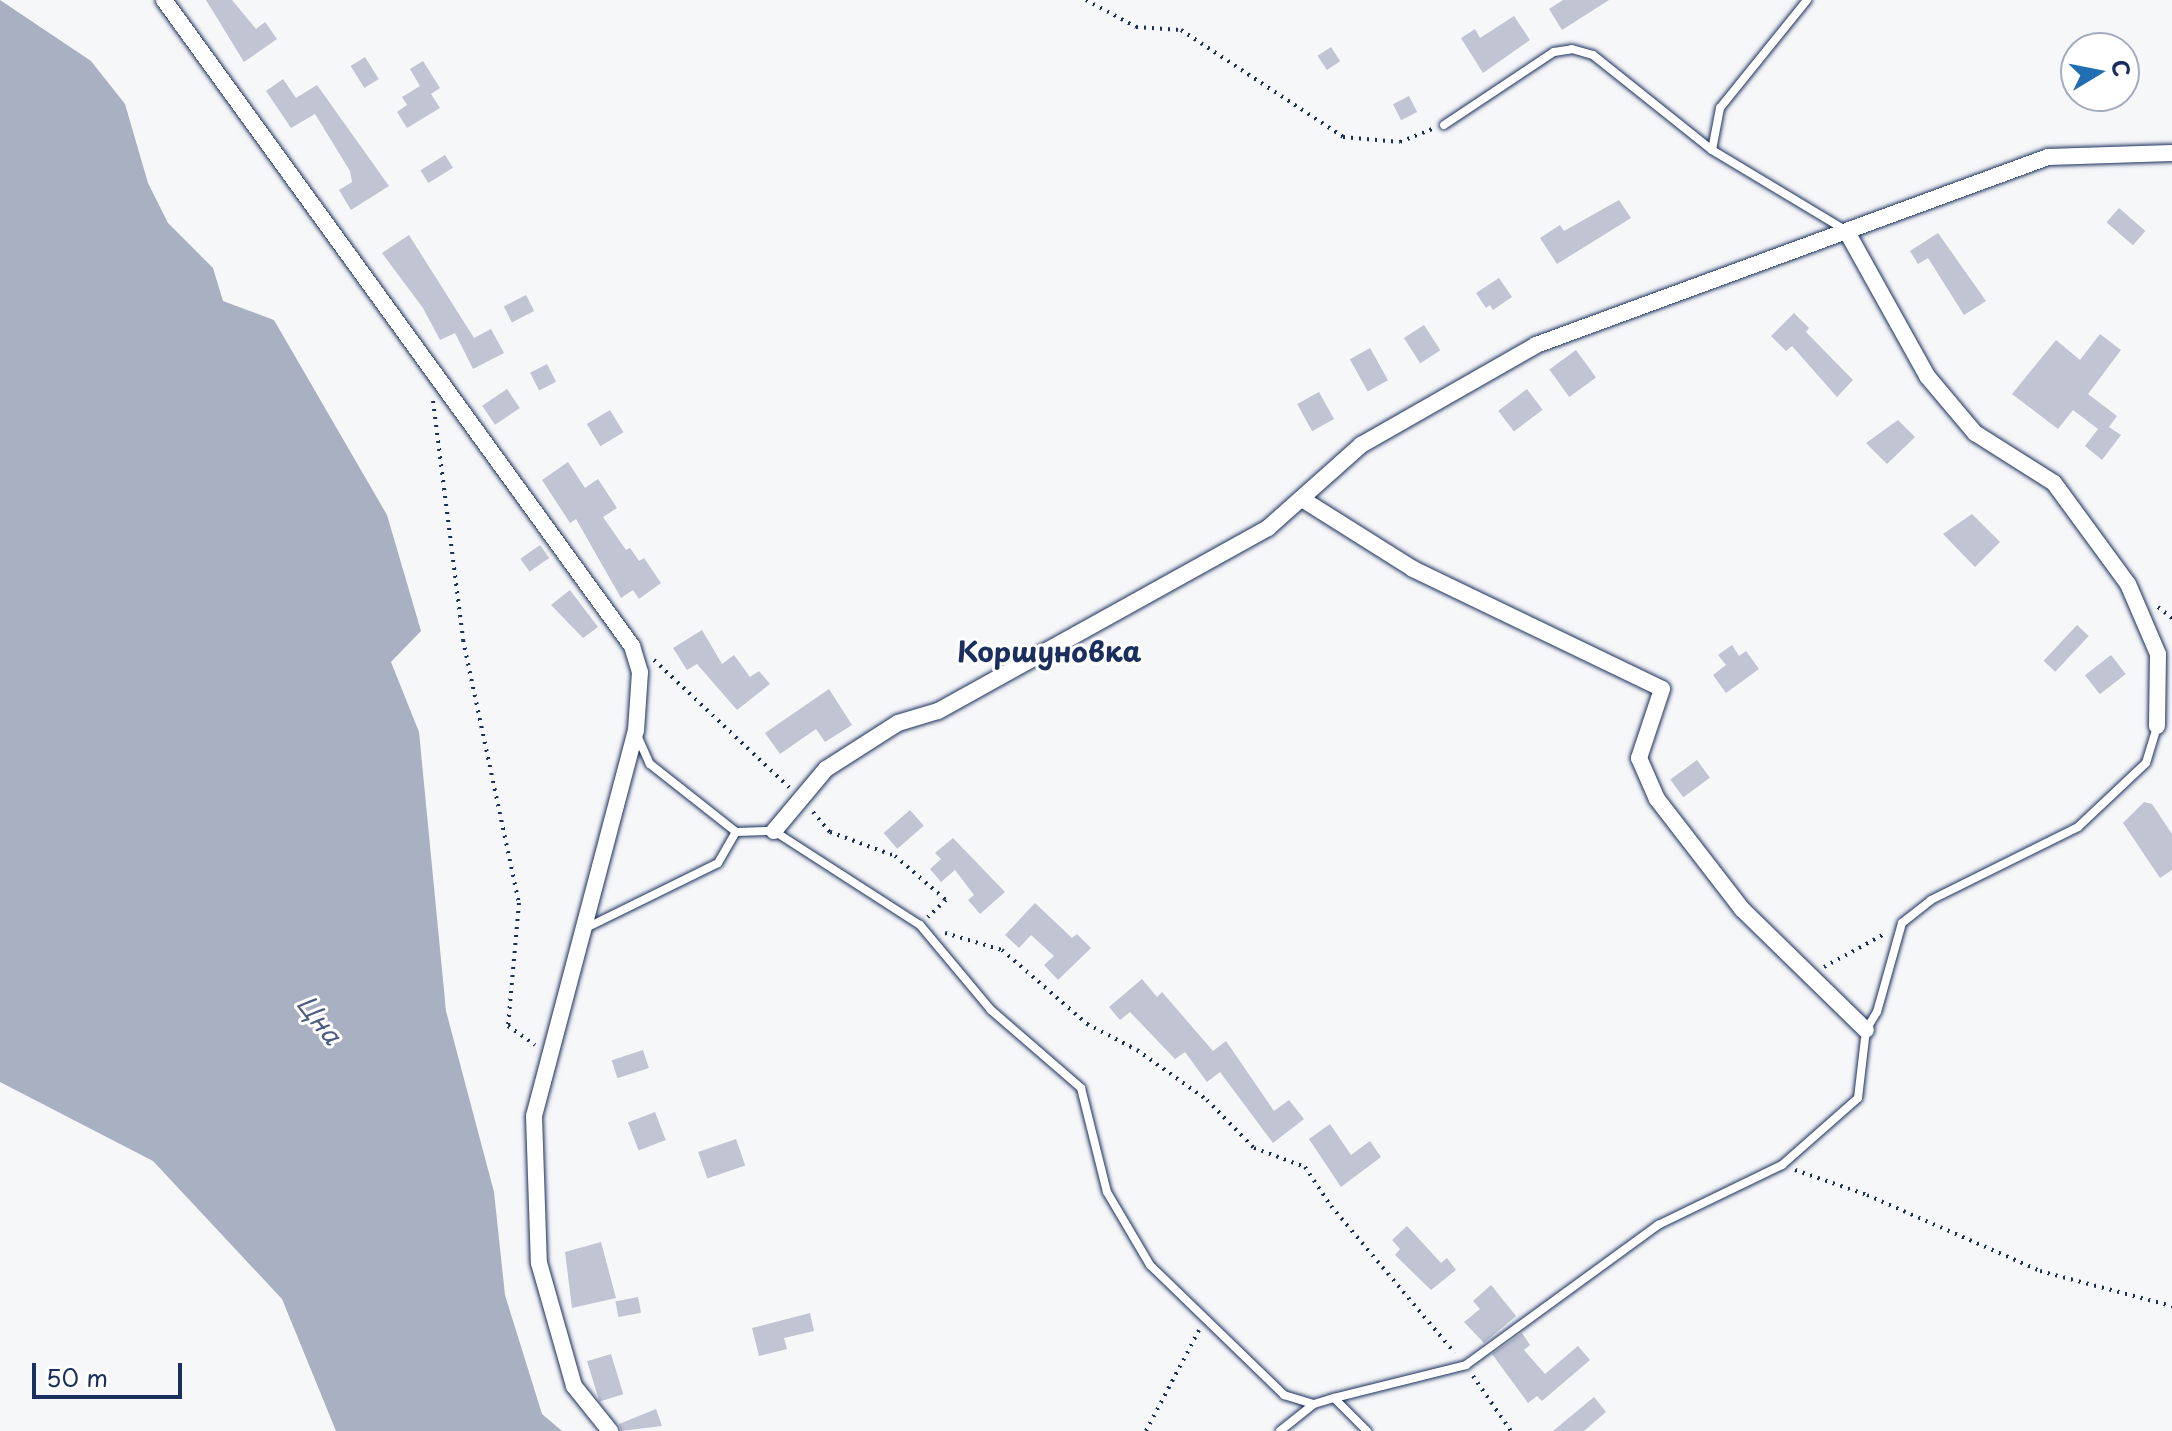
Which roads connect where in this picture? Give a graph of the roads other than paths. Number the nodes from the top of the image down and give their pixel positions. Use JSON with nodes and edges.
{"nodes":[{"id":1,"x":164,"y":0,"type":"edge"},
{"id":2,"x":1807,"y":0,"type":"edge"},
{"id":3,"x":1444,"y":125,"type":"road end"},
{"id":4,"x":1712,"y":150,"type":"junction"},
{"id":5,"x":2172,"y":153,"type":"edge"},
{"id":6,"x":1847,"y":232,"type":"junction"},
{"id":7,"x":1302,"y":499,"type":"junction"},
{"id":8,"x":2157,"y":726,"type":"joint"},
{"id":9,"x":636,"y":730,"type":"junction"},
{"id":10,"x":774,"y":831,"type":"junction"},
{"id":11,"x":736,"y":832,"type":"junction"},
{"id":12,"x":585,"y":928,"type":"junction"},
{"id":13,"x":1866,"y":1030,"type":"junction"},
{"id":14,"x":1334,"y":1398,"type":"junction"},
{"id":15,"x":1314,"y":1404,"type":"junction"},
{"id":16,"x":610,"y":1431,"type":"edge"},
{"id":17,"x":1280,"y":1431,"type":"edge"},
{"id":18,"x":1367,"y":1431,"type":"edge"}],
"edges":[{"from":1,"to":9,"type":"street"},
{"from":2,"to":4,"type":"lane"},
{"from":3,"to":4,"type":"lane"},
{"from":4,"to":6,"type":"lane"},
{"from":5,"to":6,"type":"street"},
{"from":6,"to":7,"type":"street"},
{"from":6,"to":8,"type":"street"},
{"from":7,"to":10,"type":"street"},
{"from":7,"to":13,"type":"street"},
{"from":8,"to":13,"type":"lane"},
{"from":9,"to":11,"type":"lane"},
{"from":9,"to":12,"type":"street"},
{"from":10,"to":11,"type":"lane"},
{"from":10,"to":15,"type":"lane"},
{"from":11,"to":12,"type":"lane"},
{"from":12,"to":16,"type":"street"},
{"from":13,"to":14,"type":"lane"},
{"from":14,"to":15,"type":"lane"},
{"from":14,"to":18,"type":"lane"},
{"from":15,"to":17,"type":"lane"}]}
